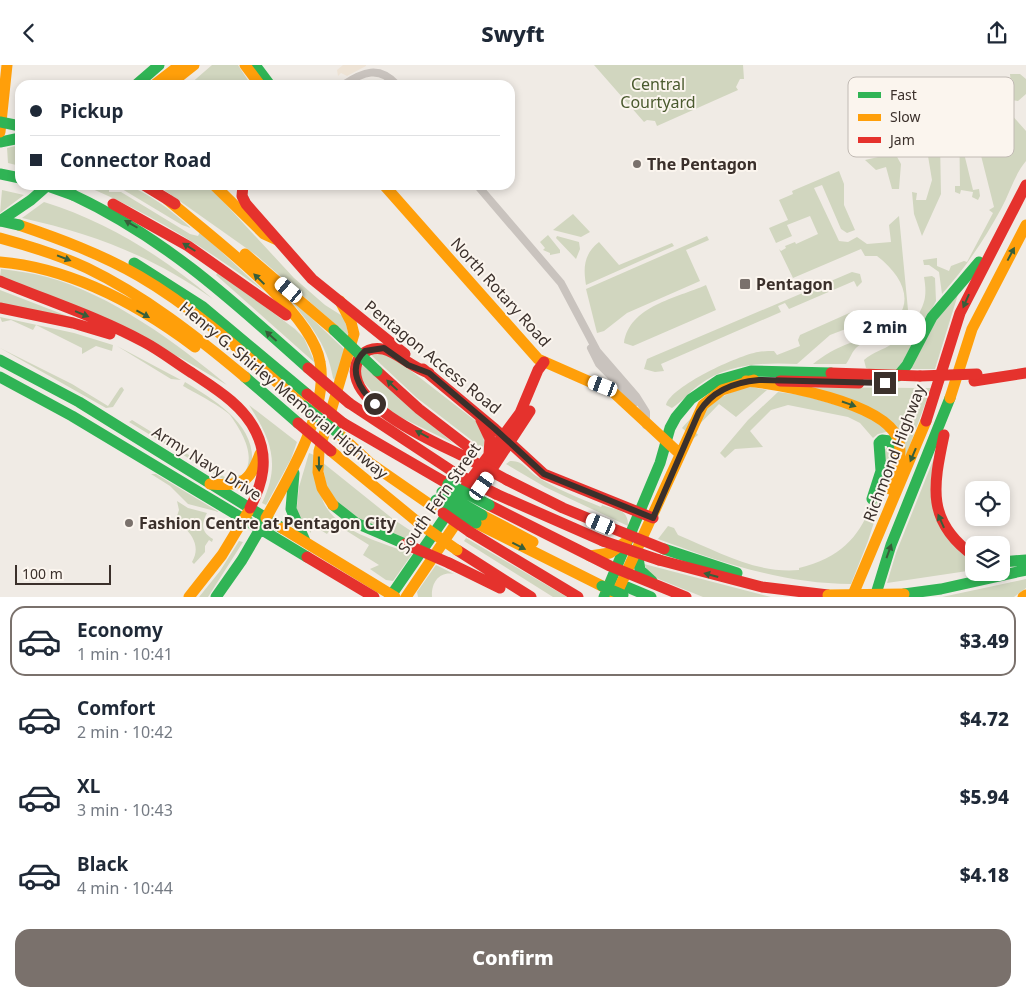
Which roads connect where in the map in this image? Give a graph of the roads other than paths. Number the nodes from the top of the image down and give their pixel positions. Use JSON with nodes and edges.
{"nodes":[{"id":1,"x":6,"y":65,"type":"edge"},
{"id":2,"x":159,"y":65,"type":"edge"},
{"id":3,"x":173,"y":65,"type":"edge"},
{"id":4,"x":180,"y":65,"type":"edge"},
{"id":5,"x":194,"y":65,"type":"edge"},
{"id":6,"x":202,"y":65,"type":"edge"},
{"id":7,"x":245,"y":65,"type":"edge"},
{"id":8,"x":255,"y":65,"type":"edge"},
{"id":9,"x":142,"y":80,"type":"edge"},
{"id":10,"x":155,"y":80,"type":"edge"},
{"id":11,"x":160,"y":80,"type":"edge"},
{"id":12,"x":174,"y":80,"type":"edge"},
{"id":13,"x":188,"y":80,"type":"edge"},
{"id":14,"x":258,"y":80,"type":"edge"},
{"id":15,"x":260,"y":80,"type":"edge"},
{"id":16,"x":354,"y":80,"type":"edge"},
{"id":17,"x":393,"y":80,"type":"edge"},
{"id":18,"x":0,"y":122,"type":"edge"},
{"id":19,"x":15,"y":125,"type":"edge"},
{"id":20,"x":0,"y":132,"type":"edge"},
{"id":21,"x":15,"y":176,"type":"edge"},
{"id":22,"x":1,"y":177,"type":"edge"},
{"id":23,"x":1026,"y":185,"type":"edge"},
{"id":24,"x":42,"y":190,"type":"edge"},
{"id":25,"x":74,"y":190,"type":"edge"},
{"id":26,"x":152,"y":190,"type":"edge"},
{"id":27,"x":219,"y":190,"type":"edge"},
{"id":28,"x":243,"y":190,"type":"edge"},
{"id":29,"x":388,"y":190,"type":"edge"},
{"id":30,"x":481,"y":190,"type":"edge"},
{"id":31,"x":168,"y":200,"type":"junction"},
{"id":32,"x":0,"y":221,"type":"edge"},
{"id":33,"x":20,"y":225,"type":"junction"},
{"id":34,"x":1026,"y":225,"type":"edge"},
{"id":35,"x":0,"y":238,"type":"edge"},
{"id":36,"x":274,"y":239,"type":"junction"},
{"id":37,"x":996,"y":242,"type":"junction"},
{"id":38,"x":0,"y":262,"type":"edge"},
{"id":39,"x":2,"y":282,"type":"edge"},
{"id":40,"x":340,"y":301,"type":"junction"},
{"id":41,"x":0,"y":308,"type":"edge"},
{"id":42,"x":313,"y":342,"type":"junction"},
{"id":43,"x":0,"y":360,"type":"edge"},
{"id":44,"x":960,"y":361,"type":"junction"},
{"id":45,"x":543,"y":364,"type":"junction"},
{"id":46,"x":1026,"y":365,"type":"edge"},
{"id":47,"x":184,"y":368,"type":"junction"},
{"id":48,"x":429,"y":373,"type":"junction"},
{"id":49,"x":1026,"y":373,"type":"edge"},
{"id":50,"x":898,"y":376,"type":"junction"},
{"id":51,"x":0,"y":377,"type":"edge"},
{"id":52,"x":761,"y":377,"type":"junction"},
{"id":53,"x":975,"y":378,"type":"junction"},
{"id":54,"x":919,"y":380,"type":"junction"},
{"id":55,"x":266,"y":395,"type":"junction"},
{"id":56,"x":79,"y":402,"type":"junction"},
{"id":57,"x":51,"y":403,"type":"junction"},
{"id":58,"x":476,"y":412,"type":"junction"},
{"id":59,"x":674,"y":419,"type":"junction"},
{"id":60,"x":646,"y":425,"type":"junction"},
{"id":61,"x":692,"y":425,"type":"junction"},
{"id":62,"x":340,"y":428,"type":"junction"},
{"id":63,"x":506,"y":440,"type":"junction"},
{"id":64,"x":665,"y":442,"type":"junction"},
{"id":65,"x":262,"y":448,"type":"junction"},
{"id":66,"x":468,"y":453,"type":"junction"},
{"id":67,"x":489,"y":454,"type":"junction"},
{"id":68,"x":680,"y":454,"type":"junction"},
{"id":69,"x":297,"y":457,"type":"junction"},
{"id":70,"x":899,"y":457,"type":"junction"},
{"id":71,"x":210,"y":484,"type":"junction"},
{"id":72,"x":440,"y":495,"type":"junction"},
{"id":73,"x":872,"y":499,"type":"dead end"},
{"id":74,"x":658,"y":506,"type":"junction"},
{"id":75,"x":247,"y":513,"type":"junction"},
{"id":76,"x":639,"y":513,"type":"junction"},
{"id":77,"x":266,"y":518,"type":"junction"},
{"id":78,"x":653,"y":518,"type":"junction"},
{"id":79,"x":476,"y":523,"type":"junction"},
{"id":80,"x":260,"y":529,"type":"junction"},
{"id":81,"x":305,"y":541,"type":"junction"},
{"id":82,"x":627,"y":541,"type":"junction"},
{"id":83,"x":965,"y":550,"type":"edge"},
{"id":84,"x":637,"y":551,"type":"junction"},
{"id":85,"x":587,"y":555,"type":"junction"},
{"id":86,"x":1026,"y":559,"type":"edge"},
{"id":87,"x":867,"y":561,"type":"junction"},
{"id":88,"x":1010,"y":561,"type":"edge"},
{"id":89,"x":621,"y":570,"type":"junction"},
{"id":90,"x":1026,"y":571,"type":"edge"},
{"id":91,"x":656,"y":585,"type":"junction"},
{"id":92,"x":604,"y":587,"type":"edge"},
{"id":93,"x":623,"y":594,"type":"edge"},
{"id":94,"x":828,"y":595,"type":"junction"},
{"id":95,"x":393,"y":596,"type":"edge"},
{"id":96,"x":189,"y":597,"type":"edge"},
{"id":97,"x":216,"y":597,"type":"edge"},
{"id":98,"x":374,"y":597,"type":"edge"},
{"id":99,"x":406,"y":597,"type":"edge"},
{"id":100,"x":517,"y":597,"type":"edge"},
{"id":101,"x":531,"y":597,"type":"edge"},
{"id":102,"x":578,"y":597,"type":"edge"},
{"id":103,"x":651,"y":597,"type":"edge"},
{"id":104,"x":686,"y":597,"type":"edge"},
{"id":105,"x":852,"y":597,"type":"edge"},
{"id":106,"x":874,"y":597,"type":"edge"}],
"edges":[{"from":1,"to":20,"type":"main road"},
{"from":2,"to":9,"type":"main road"},
{"from":3,"to":10,"type":"main road"},
{"from":4,"to":11,"type":"main road"},
{"from":5,"to":12,"type":"main road"},
{"from":6,"to":13,"type":"main road"},
{"from":7,"to":14,"type":"main road"},
{"from":8,"to":15,"type":"main road"},
{"from":16,"to":17,"type":"street"},
{"from":18,"to":19,"type":"main road","bridge":true},
{"from":21,"to":22,"type":"main road","bridge":true},
{"from":23,"to":37,"type":"main road","name":"Richmond Highway"},
{"from":24,"to":32,"type":"main road"},
{"from":42,"to":25,"type":"main road","one_way":true},
{"from":94,"to":25,"type":"main road","name":"Henry G. Shirley Memorial Highway","one_way":true,"bridge":true},
{"from":26,"to":31,"type":"main road"},
{"from":27,"to":36,"type":"main road"},
{"from":28,"to":36,"type":"main road","name":"Pentagon Access Road"},
{"from":29,"to":45,"type":"main road","name":"North Rotary Road"},
{"from":30,"to":60,"type":"street"},
{"from":42,"to":31,"type":"main road","one_way":true},
{"from":66,"to":31,"type":"main road","one_way":true,"bridge":true},
{"from":32,"to":33,"type":"main road","bridge":true},
{"from":33,"to":62,"type":"main road","bridge":true},
{"from":33,"to":62,"type":"main road","bridge":true},
{"from":44,"to":34,"type":"main road","name":"Richmond Highway","one_way":true},
{"from":35,"to":55,"type":"main road","name":"Henry G. Shirley Memorial Highway","one_way":true},
{"from":36,"to":40,"type":"main road","name":"Pentagon Access Road"},
{"from":37,"to":50,"type":"main road"},
{"from":37,"to":87,"type":"main road","name":"Richmond Highway","one_way":true},
{"from":38,"to":55,"type":"main road","one_way":true},
{"from":39,"to":47,"type":"main road","one_way":true},
{"from":40,"to":48,"type":"main road","name":"Pentagon Access Road"},
{"from":40,"to":100,"type":"main road","one_way":true,"bridge":true},
{"from":41,"to":47,"type":"main road"},
{"from":42,"to":69,"type":"main road"},
{"from":43,"to":56,"type":"main road","name":"Army Navy Drive"},
{"from":83,"to":44,"type":"main road","one_way":true},
{"from":106,"to":44,"type":"main road","name":"Richmond Highway","one_way":true},
{"from":45,"to":60,"type":"main road","name":"North Rotary Road"},
{"from":45,"to":63,"type":"main road","name":"South Fern Street"},
{"from":46,"to":53,"type":"main road"},
{"from":47,"to":65,"type":"main road"},
{"from":48,"to":58,"type":"main road","name":"Pentagon Access Road"},
{"from":66,"to":48,"type":"main road","one_way":true},
{"from":49,"to":53,"type":"main road"},
{"from":50,"to":52,"type":"main road"},
{"from":50,"to":54,"type":"main road"},
{"from":51,"to":57,"type":"main road","name":"Army Navy Drive"},
{"from":52,"to":54,"type":"main road"},
{"from":52,"to":59,"type":"main road"},
{"from":52,"to":61,"type":"main road"},
{"from":52,"to":70,"type":"main road","one_way":true},
{"from":53,"to":54,"type":"main road"},
{"from":55,"to":101,"type":"main road","name":"Henry G. Shirley Memorial Highway","bridge":true},
{"from":56,"to":57,"type":"main road"},
{"from":56,"to":71,"type":"main road","name":"Army Navy Drive"},
{"from":57,"to":75,"type":"main road","name":"Army Navy Drive"},
{"from":58,"to":63,"type":"main road","name":"Pentagon Access Road"},
{"from":58,"to":67,"type":"main road"},
{"from":59,"to":61,"type":"main road"},
{"from":59,"to":64,"type":"main road"},
{"from":60,"to":64,"type":"main road","name":"North Rotary Road"},
{"from":61,"to":68,"type":"main road"},
{"from":62,"to":72,"type":"main road"},
{"from":62,"to":72,"type":"main road"},
{"from":63,"to":67,"type":"main road","name":"South Fern Street"},
{"from":63,"to":76,"type":"main road","name":"Pentagon Access Road"},
{"from":63,"to":99,"type":"main road","name":"South Fern Street"},
{"from":64,"to":68,"type":"main road","name":"North Rotary Road"},
{"from":64,"to":76,"type":"main road"},
{"from":65,"to":71,"type":"main road"},
{"from":65,"to":75,"type":"main road"},
{"from":66,"to":94,"type":"main road","bridge":true},
{"from":67,"to":95,"type":"main road","name":"South Fern Street"},
{"from":68,"to":74,"type":"main road"},
{"from":69,"to":77,"type":"main road"},
{"from":69,"to":81,"type":"main road"},
{"from":70,"to":73,"type":"main road"},
{"from":70,"to":87,"type":"main road"},
{"from":71,"to":75,"type":"main road","name":"Army Navy Drive"},
{"from":72,"to":79,"type":"main road","bridge":true},
{"from":72,"to":79,"type":"main road","bridge":true},
{"from":72,"to":85,"type":"main road","bridge":true},
{"from":74,"to":76,"type":"main road"},
{"from":74,"to":78,"type":"main road"},
{"from":75,"to":77,"type":"main road","name":"Army Navy Drive"},
{"from":75,"to":80,"type":"main road","name":"Army Navy Drive"},
{"from":75,"to":96,"type":"main road"},
{"from":76,"to":78,"type":"main road","name":"Pentagon Access Road"},
{"from":76,"to":82,"type":"main road"},
{"from":77,"to":80,"type":"main road"},
{"from":77,"to":81,"type":"main road","name":"Army Navy Drive"},
{"from":78,"to":84,"type":"main road"},
{"from":79,"to":92,"type":"main road"},
{"from":79,"to":102,"type":"main road"},
{"from":80,"to":97,"type":"main road"},
{"from":80,"to":98,"type":"main road","name":"Army Navy Drive"},
{"from":81,"to":95,"type":"main road","name":"Army Navy Drive"},
{"from":82,"to":85,"type":"main road"},
{"from":82,"to":89,"type":"main road"},
{"from":84,"to":89,"type":"main road"},
{"from":84,"to":91,"type":"main road"},
{"from":85,"to":89,"type":"main road"},
{"from":86,"to":88,"type":"main road"},
{"from":87,"to":105,"type":"main road","name":"Richmond Highway"},
{"from":89,"to":91,"type":"main road"},
{"from":89,"to":92,"type":"main road"},
{"from":89,"to":93,"type":"main road"},
{"from":90,"to":94,"type":"main road","name":"Henry G. Shirley Memorial Highway","bridge":true},
{"from":91,"to":104,"type":"main road"},
{"from":92,"to":93,"type":"main road","bridge":true},
{"from":93,"to":103,"type":"main road"}]}
